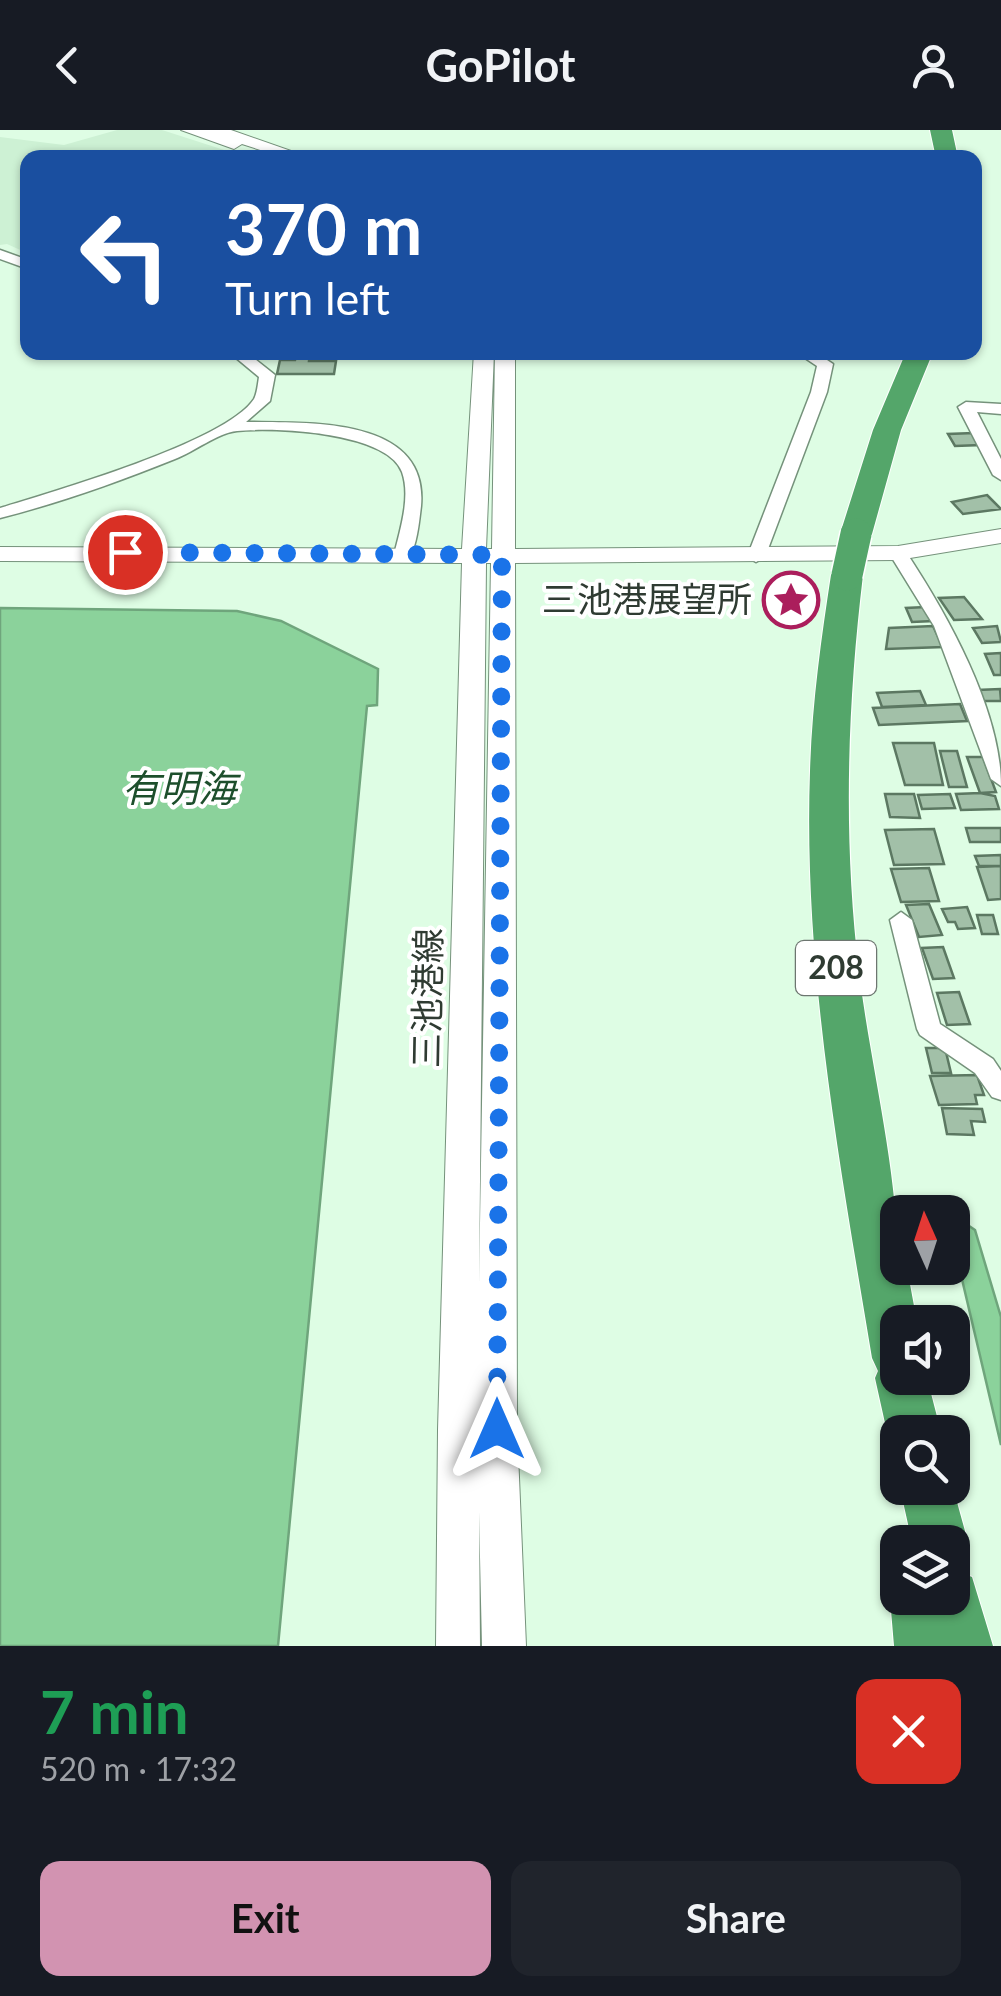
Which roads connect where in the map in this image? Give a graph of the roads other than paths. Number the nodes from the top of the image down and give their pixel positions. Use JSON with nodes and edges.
{"nodes":[{"id":1,"x":189,"y":130,"type":"edge"},
{"id":2,"x":215,"y":130,"type":"edge"},
{"id":3,"x":250,"y":150,"type":"edge"},
{"id":4,"x":277,"y":150,"type":"edge"},
{"id":5,"x":250,"y":360,"type":"edge"},
{"id":6,"x":484,"y":360,"type":"edge"},
{"id":7,"x":504,"y":360,"type":"edge"},
{"id":8,"x":818,"y":360,"type":"edge"},
{"id":9,"x":917,"y":360,"type":"edge"},
{"id":10,"x":1001,"y":408,"type":"edge"},
{"id":11,"x":236,"y":426,"type":"junction"},
{"id":12,"x":1001,"y":475,"type":"edge"},
{"id":13,"x":0,"y":513,"type":"edge"},
{"id":14,"x":1001,"y":536,"type":"edge"},
{"id":15,"x":898,"y":553,"type":"junction"},
{"id":16,"x":0,"y":554,"type":"edge"},
{"id":17,"x":403,"y":555,"type":"junction"},
{"id":18,"x":488,"y":555,"type":"junction"},
{"id":19,"x":756,"y":557,"type":"junction"},
{"id":20,"x":1001,"y":779,"type":"edge"},
{"id":21,"x":901,"y":920,"type":"dead end"},
{"id":22,"x":1001,"y":1090,"type":"edge"},
{"id":23,"x":889,"y":1305,"type":"edge"},
{"id":24,"x":920,"y":1615,"type":"edge"},
{"id":25,"x":956,"y":1615,"type":"edge"},
{"id":26,"x":458,"y":1646,"type":"edge"},
{"id":27,"x":504,"y":1646,"type":"edge"},
{"id":28,"x":923,"y":1646,"type":"edge"},
{"id":29,"x":964,"y":1646,"type":"edge"}],
"edges":[{"from":1,"to":3,"type":"main road"},
{"from":2,"to":4,"type":"main road"},
{"from":5,"to":11,"type":"street"},
{"from":6,"to":18,"type":"main road","name":"三池港線"},
{"from":7,"to":18,"type":"main road","name":"三池港線"},
{"from":8,"to":19,"type":"street"},
{"from":9,"to":23,"type":"highway","number":"208","bridge":true},
{"from":10,"to":12,"type":"street"},
{"from":11,"to":13,"type":"street"},
{"from":11,"to":17,"type":"street"},
{"from":14,"to":15,"type":"main road"},
{"from":15,"to":19,"type":"main road"},
{"from":15,"to":20,"type":"street"},
{"from":16,"to":17,"type":"main road"},
{"from":17,"to":18,"type":"main road"},
{"from":18,"to":19,"type":"main road"},
{"from":18,"to":26,"type":"main road","name":"三池港線"},
{"from":18,"to":27,"type":"main road","name":"三池港線"},
{"from":21,"to":22,"type":"street"},
{"from":24,"to":28,"type":"highway"},
{"from":25,"to":29,"type":"highway"}]}
